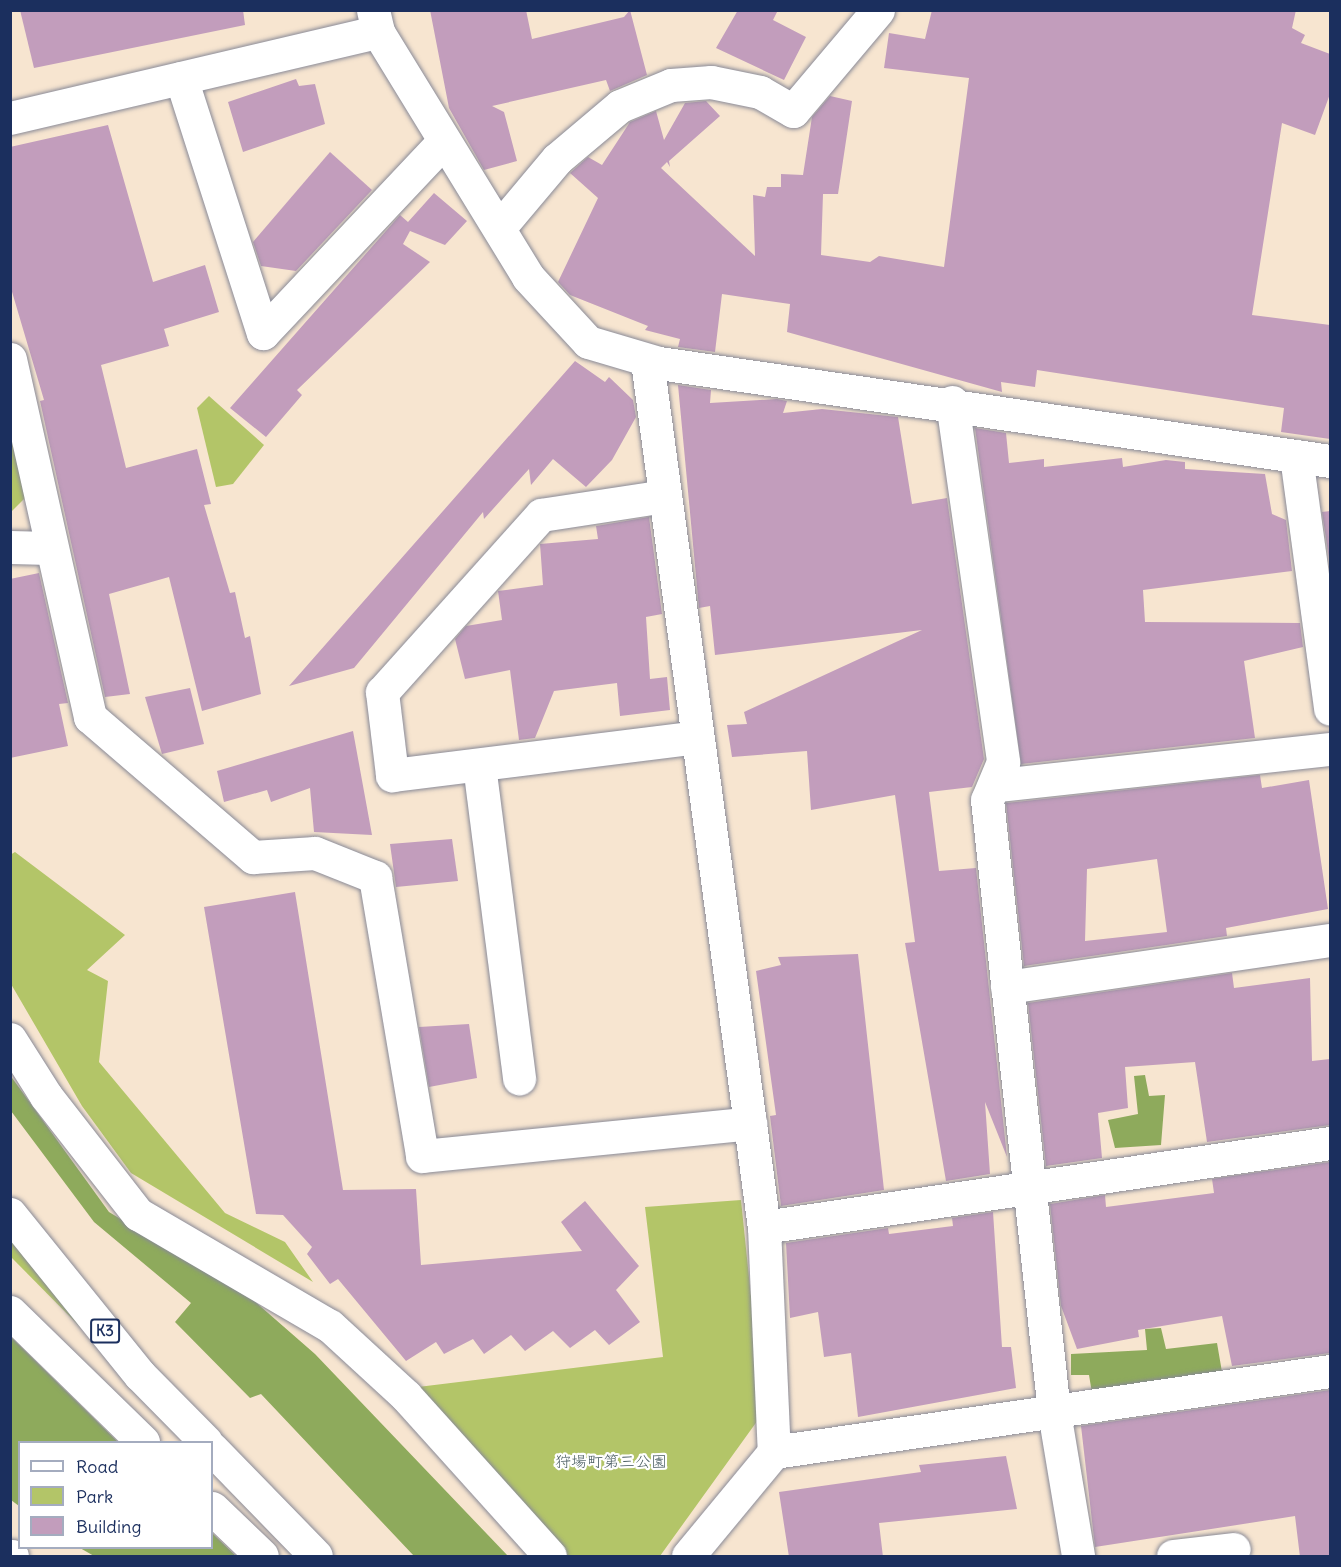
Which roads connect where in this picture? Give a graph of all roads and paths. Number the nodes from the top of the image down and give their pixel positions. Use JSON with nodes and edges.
{"nodes":[{"id":1,"x":879,"y":10,"type":"edge"},
{"id":2,"x":375,"y":21,"type":"edge"},
{"id":3,"x":181,"y":78,"type":"junction"},
{"id":4,"x":10,"y":118,"type":"edge"},
{"id":5,"x":444,"y":141,"type":"junction"},
{"id":6,"x":499,"y":228,"type":"junction"},
{"id":7,"x":10,"y":359,"type":"edge"},
{"id":8,"x":647,"y":361,"type":"junction"},
{"id":9,"x":952,"y":402,"type":"junction"},
{"id":10,"x":1296,"y":456,"type":"junction"},
{"id":11,"x":1330,"y":461,"type":"edge"},
{"id":12,"x":665,"y":496,"type":"junction"},
{"id":13,"x":10,"y":547,"type":"edge"},
{"id":14,"x":50,"y":548,"type":"junction"},
{"id":15,"x":1330,"y":709,"type":"edge"},
{"id":16,"x":698,"y":737,"type":"junction"},
{"id":17,"x":1330,"y":749,"type":"edge"},
{"id":18,"x":479,"y":765,"type":"junction"},
{"id":19,"x":998,"y":785,"type":"junction"},
{"id":20,"x":1330,"y":940,"type":"edge"},
{"id":21,"x":1007,"y":987,"type":"junction"},
{"id":22,"x":10,"y":1040,"type":"edge"},
{"id":23,"x":519,"y":1078,"type":"dead end"},
{"id":24,"x":750,"y":1123,"type":"junction"},
{"id":25,"x":1330,"y":1143,"type":"edge"},
{"id":26,"x":1031,"y":1187,"type":"junction"},
{"id":27,"x":10,"y":1214,"type":"edge"},
{"id":28,"x":764,"y":1227,"type":"junction"},
{"id":29,"x":10,"y":1312,"type":"edge"},
{"id":30,"x":1330,"y":1371,"type":"edge"},
{"id":31,"x":1054,"y":1412,"type":"junction"},
{"id":32,"x":141,"y":1441,"type":"edge"},
{"id":33,"x":204,"y":1441,"type":"edge"},
{"id":34,"x":213,"y":1450,"type":"edge"},
{"id":35,"x":774,"y":1452,"type":"junction"},
{"id":36,"x":213,"y":1509,"type":"edge"},
{"id":37,"x":1234,"y":1549,"type":"dead end"},
{"id":38,"x":262,"y":1557,"type":"edge"},
{"id":39,"x":316,"y":1557,"type":"edge"},
{"id":40,"x":550,"y":1557,"type":"edge"},
{"id":41,"x":688,"y":1557,"type":"edge"},
{"id":42,"x":1078,"y":1557,"type":"edge"},
{"id":43,"x":1173,"y":1557,"type":"edge"}],
"edges":[{"from":1,"to":6,"type":"main road"},
{"from":2,"to":3,"type":"main road"},
{"from":2,"to":5,"type":"main road"},
{"from":3,"to":4,"type":"main road"},
{"from":3,"to":5,"type":"main road"},
{"from":5,"to":6,"type":"main road"},
{"from":6,"to":8,"type":"main road"},
{"from":7,"to":14,"type":"main road"},
{"from":8,"to":9,"type":"main road"},
{"from":8,"to":12,"type":"main road"},
{"from":9,"to":10,"type":"main road"},
{"from":9,"to":19,"type":"main road"},
{"from":10,"to":11,"type":"main road"},
{"from":10,"to":15,"type":"main road"},
{"from":12,"to":16,"type":"main road"},
{"from":12,"to":18,"type":"main road"},
{"from":13,"to":14,"type":"main road"},
{"from":14,"to":24,"type":"main road"},
{"from":16,"to":18,"type":"main road"},
{"from":16,"to":24,"type":"main road"},
{"from":17,"to":19,"type":"main road"},
{"from":18,"to":23,"type":"main road"},
{"from":19,"to":21,"type":"main road"},
{"from":20,"to":21,"type":"main road"},
{"from":21,"to":26,"type":"main road"},
{"from":22,"to":40,"type":"main road"},
{"from":24,"to":28,"type":"main road"},
{"from":25,"to":26,"type":"main road"},
{"from":26,"to":28,"type":"main road"},
{"from":26,"to":31,"type":"main road"},
{"from":27,"to":33,"type":"main road","number":"K3"},
{"from":28,"to":35,"type":"main road"},
{"from":29,"to":32,"type":"main road"},
{"from":30,"to":31,"type":"main road"},
{"from":31,"to":35,"type":"main road"},
{"from":31,"to":42,"type":"main road"},
{"from":34,"to":39,"type":"main road"},
{"from":35,"to":41,"type":"main road"},
{"from":36,"to":38,"type":"main road"},
{"from":37,"to":43,"type":"main road"}]}
